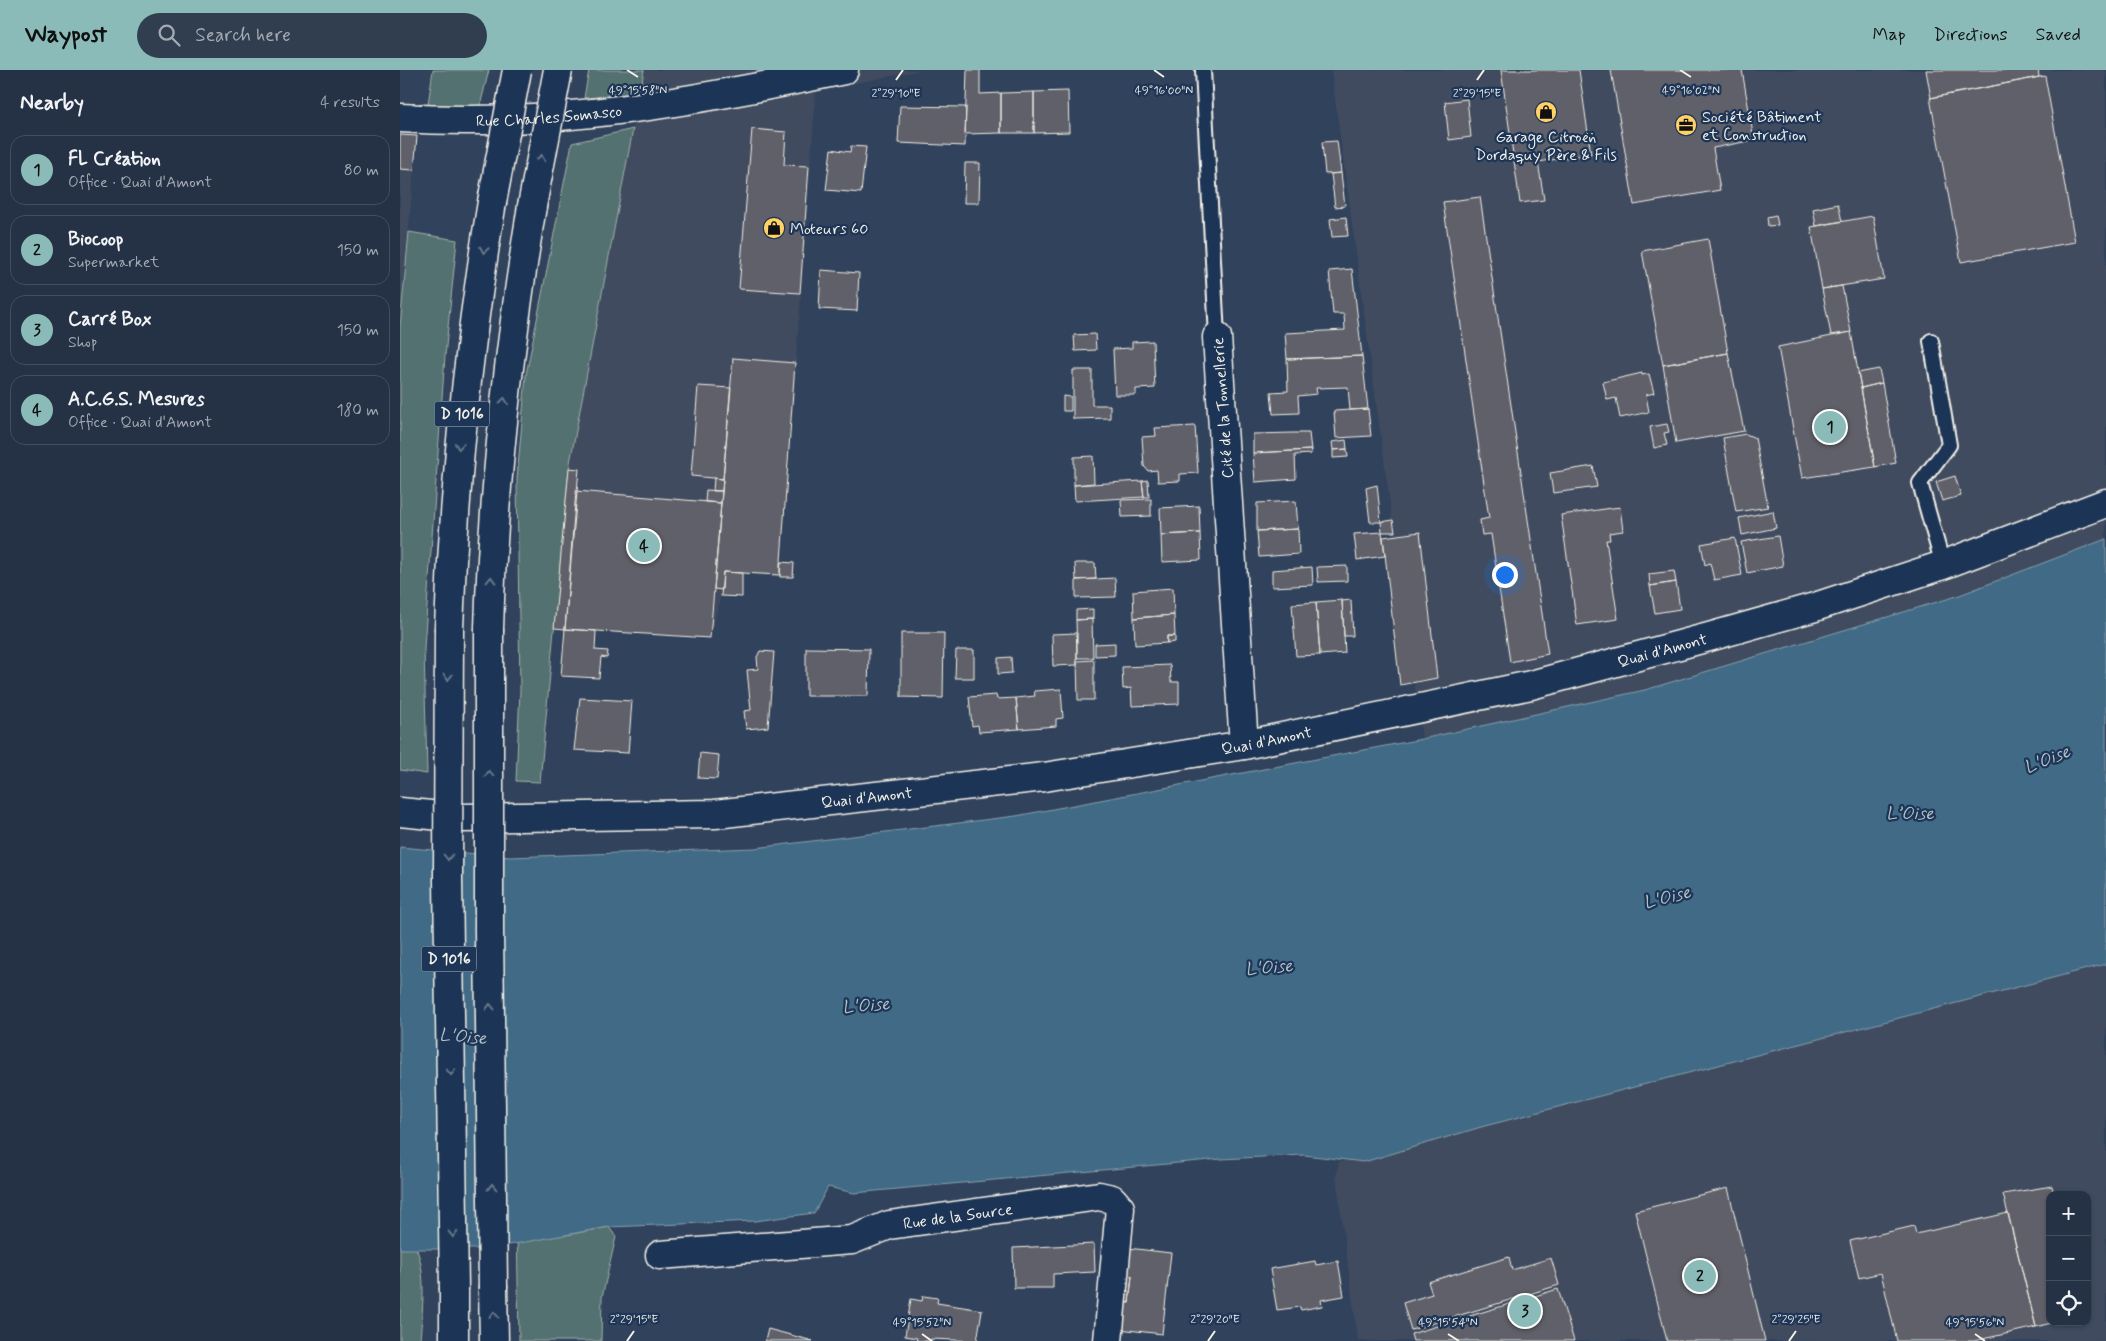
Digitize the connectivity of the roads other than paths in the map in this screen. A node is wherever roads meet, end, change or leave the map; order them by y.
1 (517, 70) edge
2 (558, 70) edge
3 (844, 70) edge
4 (1203, 70) edge
5 (400, 118) edge
6 (1217, 337) joint
7 (1931, 341) dead end
8 (2106, 503) edge
9 (1943, 565) junction
10 (1244, 745) junction
11 (400, 812) edge
12 (660, 1255) dead end
13 (453, 1338) edge
14 (494, 1341) edge
15 (1108, 1341) edge

1 -> 13 main road, D 1016, bridge
14 -> 2 main road, D 1016, bridge
3 - 5 main road, Rue Charles Somasco
4 - 6 lane, Cité de la Tonnellerie
6 - 10 main road, Cité de la Tonnellerie
7 - 9 lane
8 - 9 main road, Quai d'Amont
9 - 10 main road, Quai d'Amont
10 - 11 main road, Quai d'Amont
12 - 15 main road, Rue de la Source

